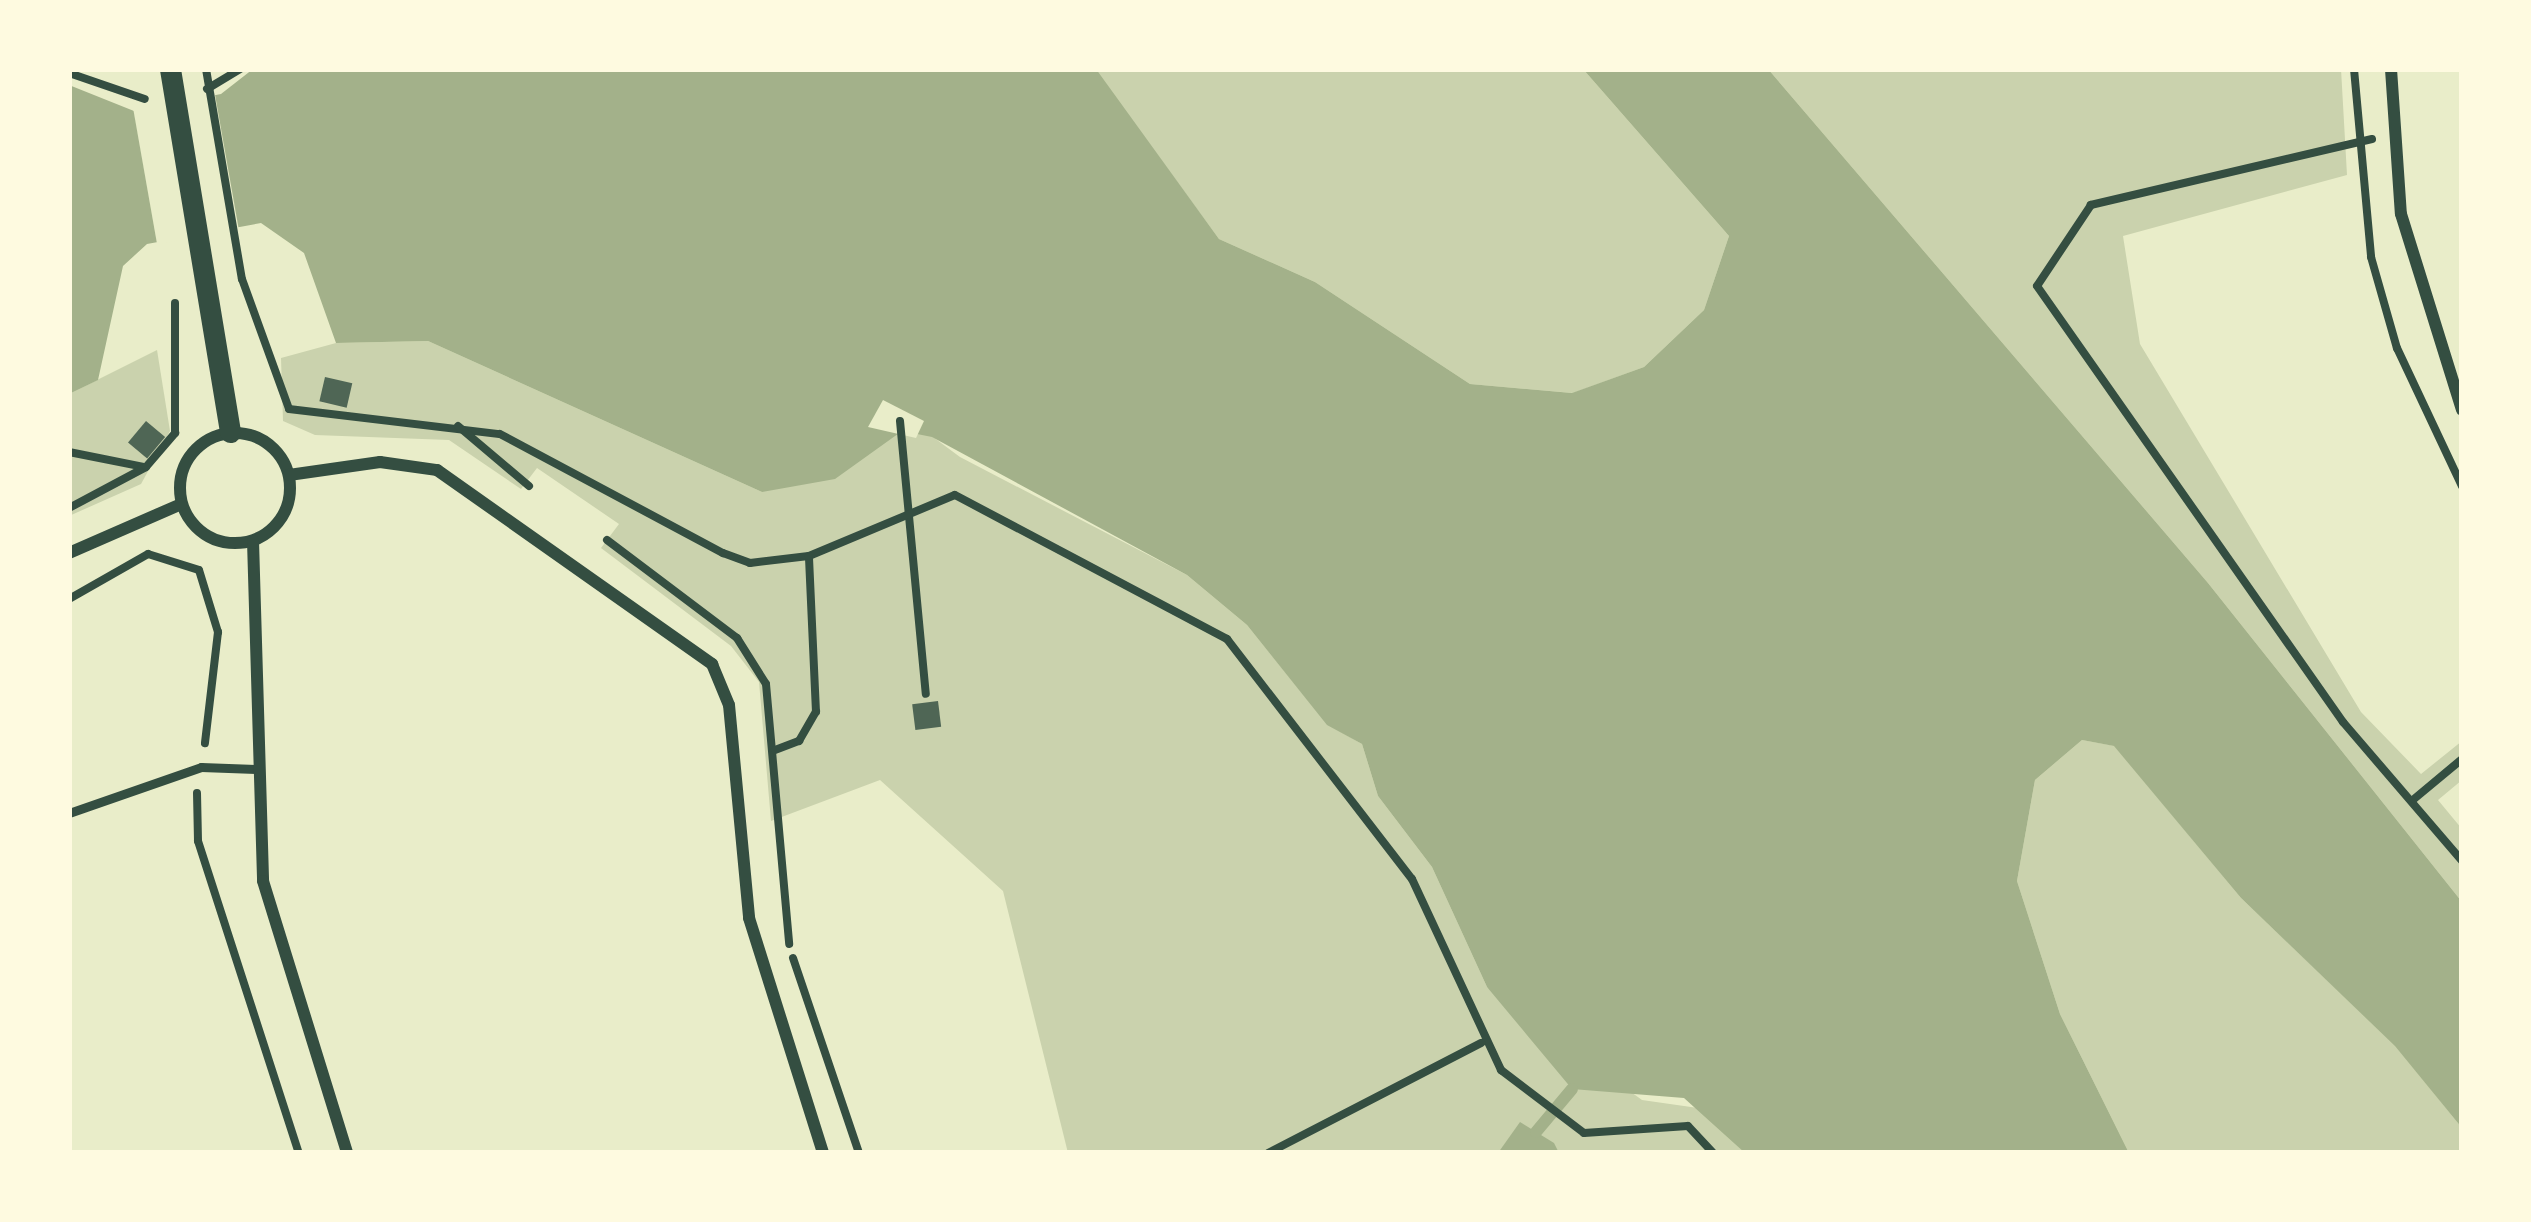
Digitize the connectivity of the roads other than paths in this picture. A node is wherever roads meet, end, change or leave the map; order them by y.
1 (170, 69) edge
2 (2391, 69) edge
3 (2462, 410) edge
4 (230, 432) junction
5 (290, 475) junction
6 (181, 504) junction
7 (253, 541) junction
8 (69, 553) edge
9 (257, 769) junction
10 (69, 813) edge
11 (347, 1153) edge
12 (823, 1153) edge

1 - 4 street
2 - 3 street
4 - 5 street
4 - 6 street
5 - 7 street
5 - 12 street
6 - 7 street
6 - 8 street
7 - 9 street
9 - 10 lane
9 - 11 street

